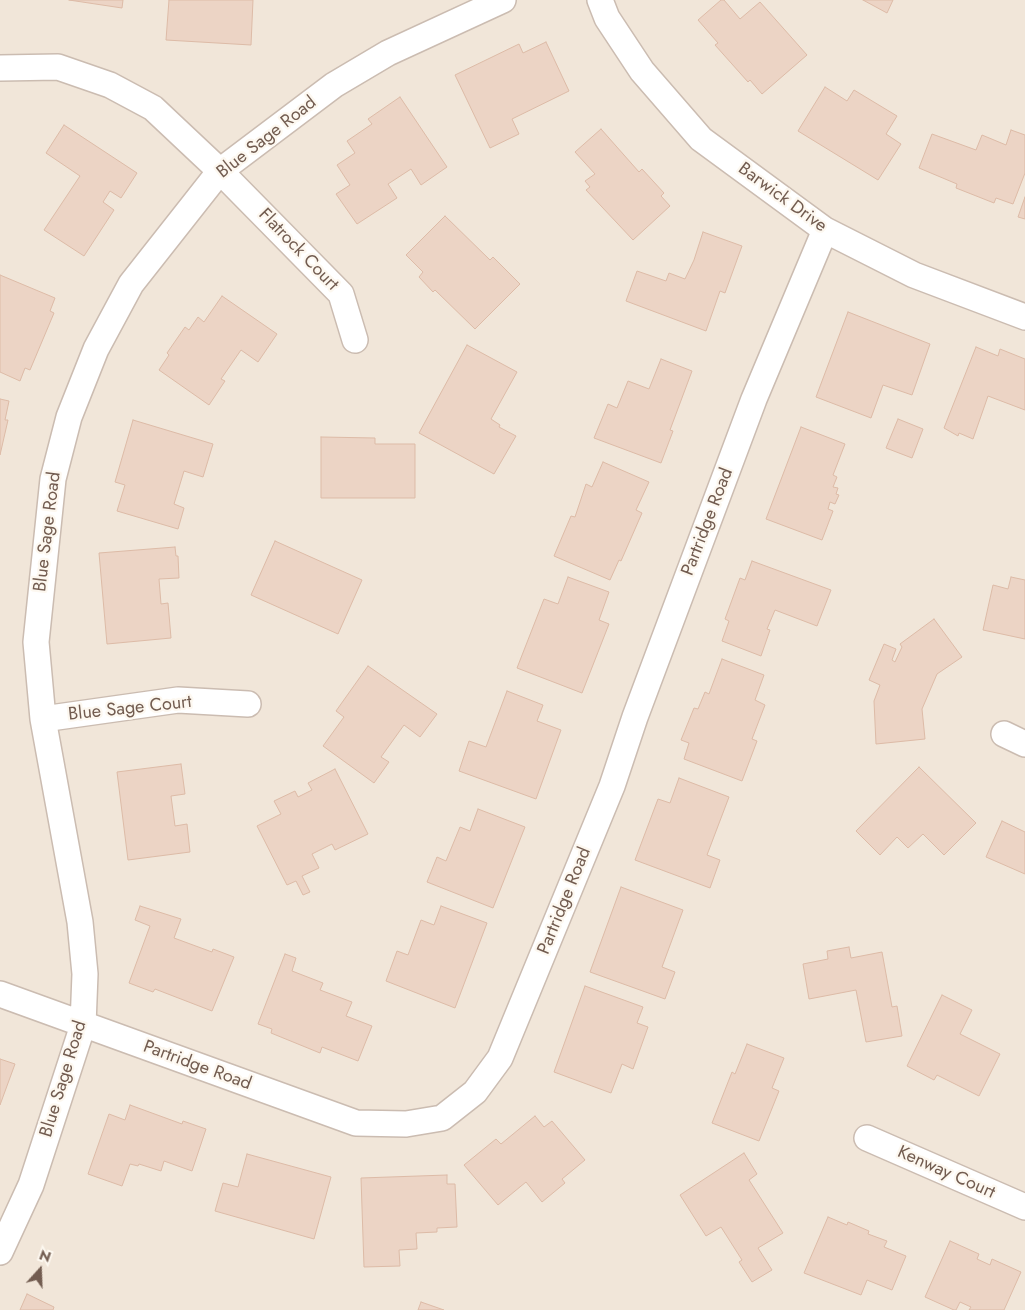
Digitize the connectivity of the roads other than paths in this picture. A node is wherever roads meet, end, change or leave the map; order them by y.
1 (503, 0) edge
2 (600, 0) edge
3 (0, 68) edge
4 (220, 170) junction
5 (825, 230) junction
6 (1025, 317) edge
7 (356, 340) dead end
8 (248, 704) dead end
9 (43, 719) junction
10 (0, 994) edge
11 (83, 1025) junction
12 (866, 1138) dead end
13 (1025, 1207) edge
14 (0, 1252) edge

1 - 4 street, Blue Sage Road
2 - 5 street, Barwick Drive
3 - 4 street, Flatrock Court
4 - 7 street, Flatrock Court
4 - 9 street, Blue Sage Road
5 - 6 street, Barwick Drive
5 - 11 street, Partridge Road
8 - 9 street, Blue Sage Court
9 - 11 street, Blue Sage Road
10 - 11 street, Partridge Road
11 - 14 street, Blue Sage Road
12 - 13 street, Kenway Court

